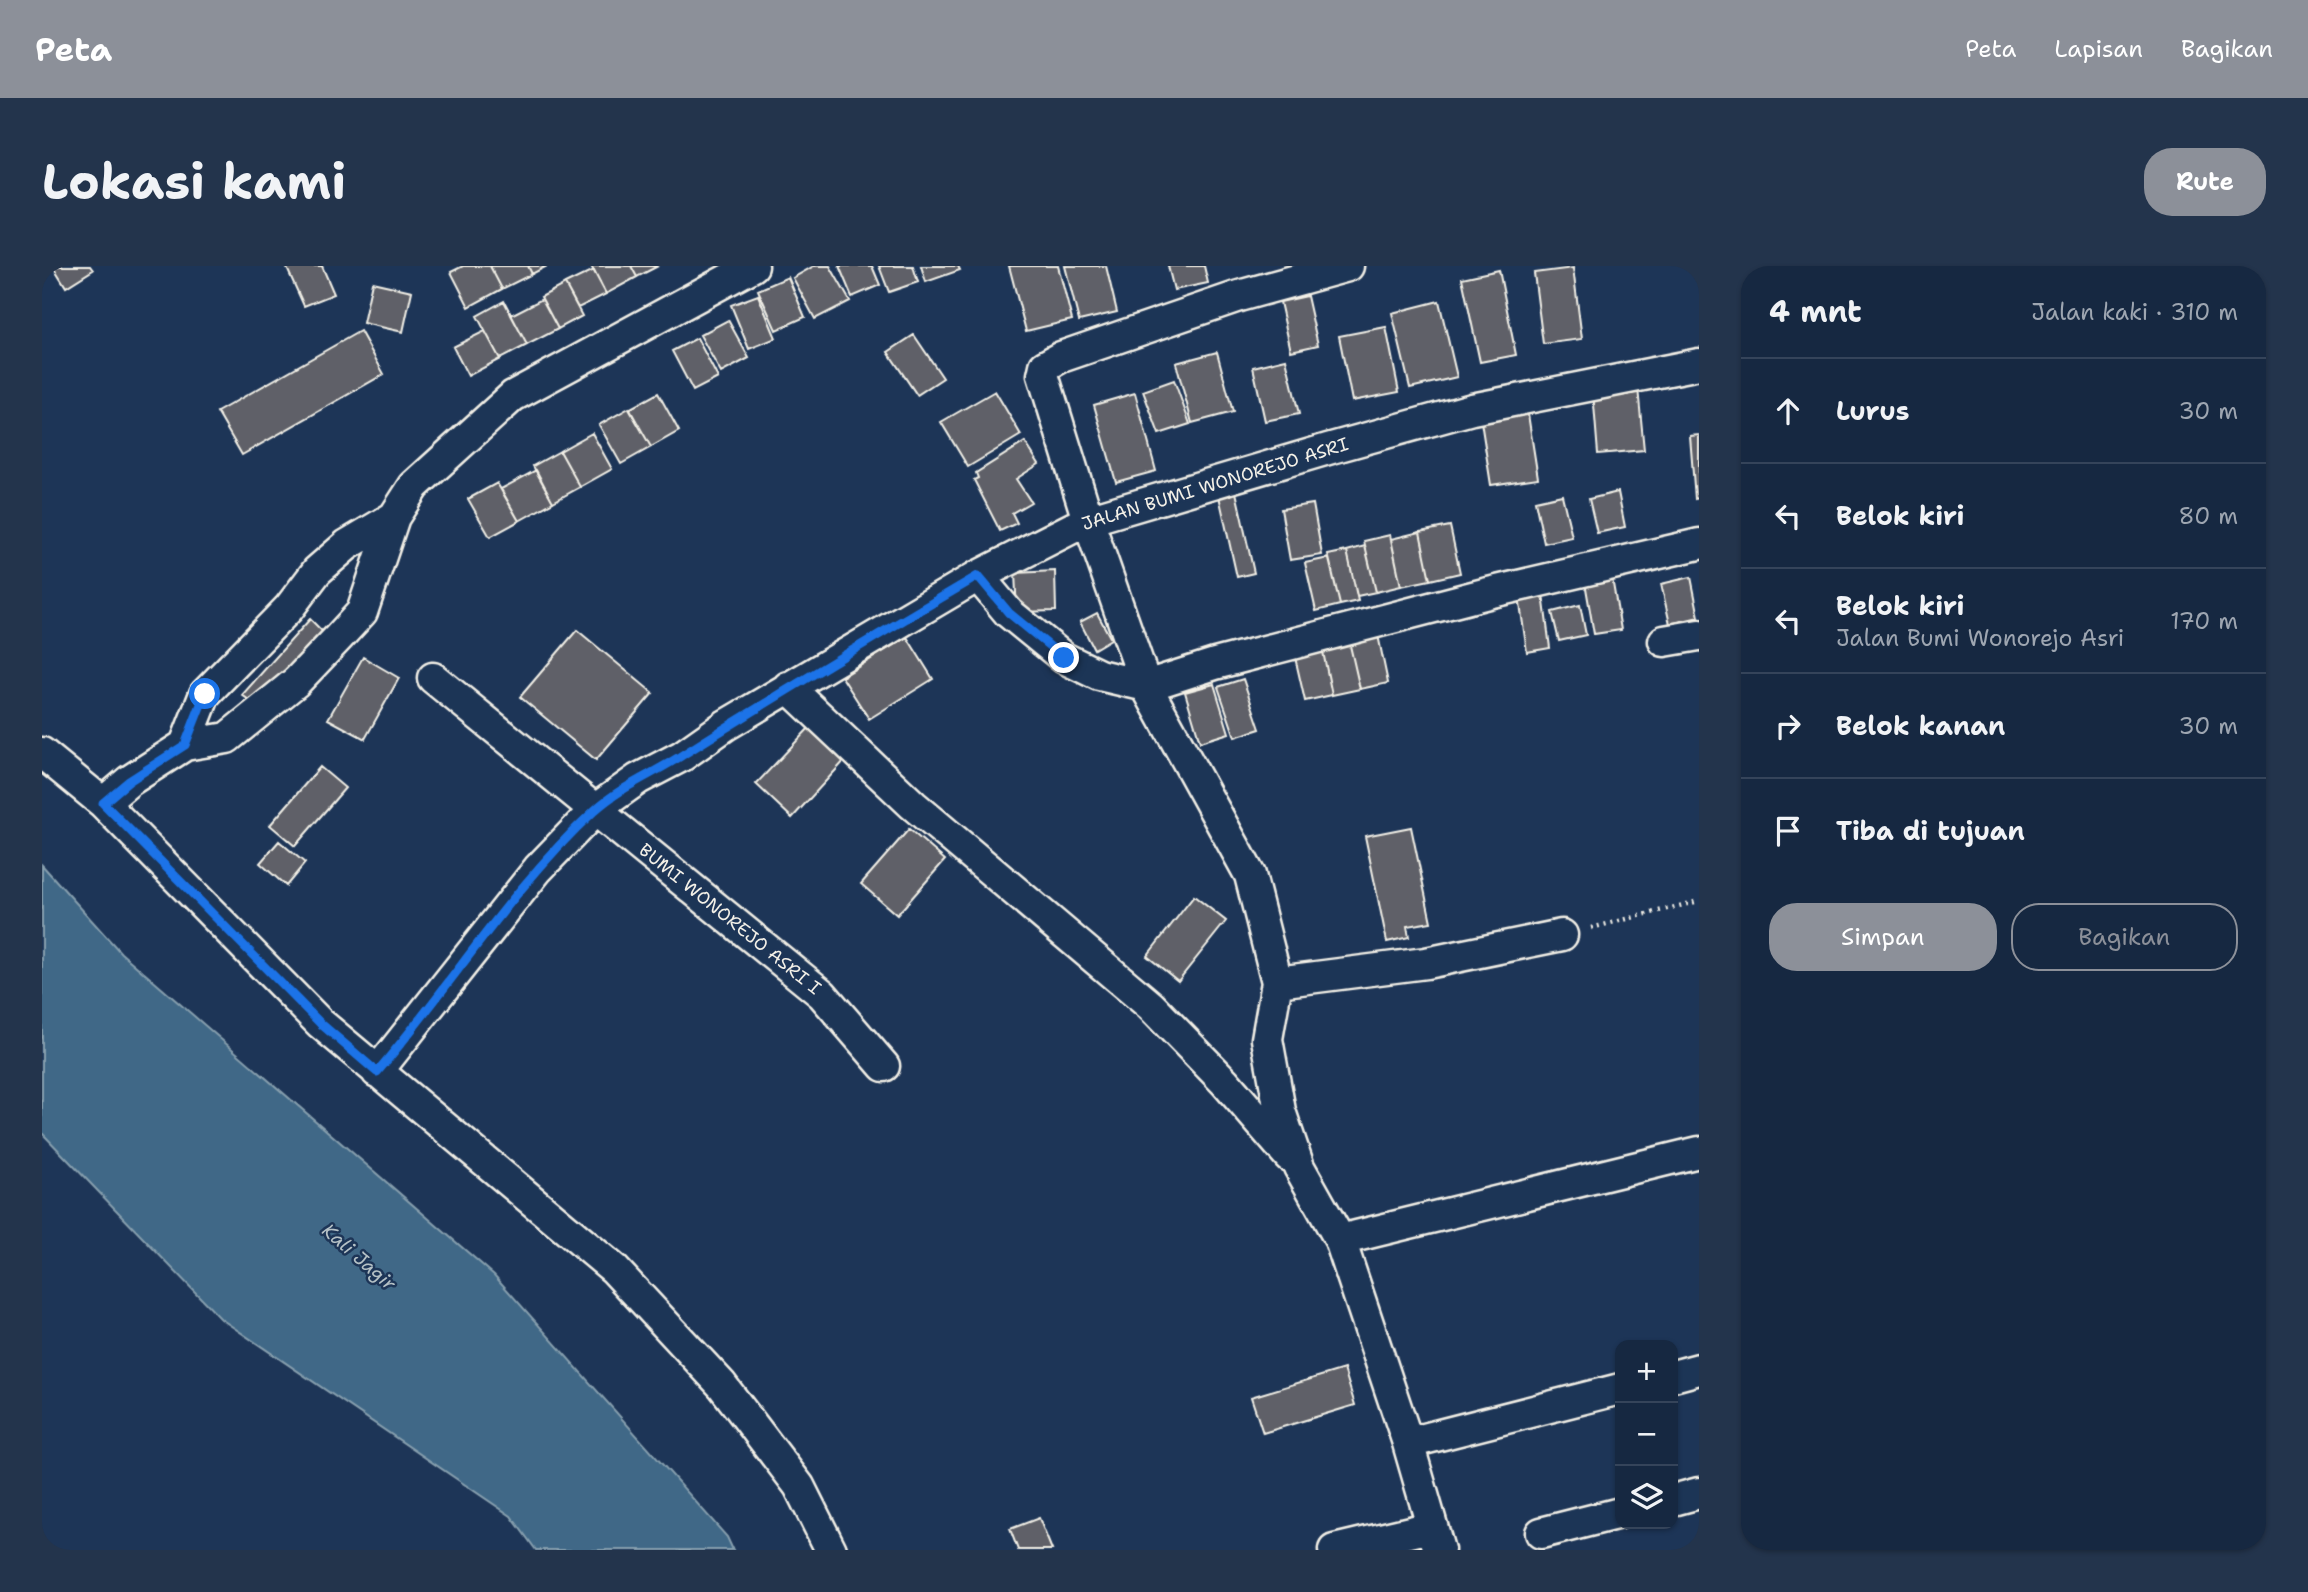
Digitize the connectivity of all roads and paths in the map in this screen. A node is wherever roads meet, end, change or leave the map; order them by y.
1 (753, 266) edge
2 (1348, 266) edge
3 (1699, 364) edge
4 (394, 517) junction
5 (1088, 520) junction
6 (1699, 544) edge
7 (978, 576) junction
8 (1699, 635) edge
9 (1664, 641) dead end
10 (433, 678) dead end
11 (1146, 686) junction
12 (789, 687) junction
13 (185, 745) junction
14 (42, 753) edge
15 (103, 803) junction
16 (596, 809) junction
17 (1699, 901) edge
18 (1562, 935) joint
19 (1277, 982) junction
20 (884, 1066) dead end
21 (377, 1072) junction
22 (1699, 1152) edge
23 (1298, 1167) junction
24 (1340, 1240) junction
25 (1699, 1369) edge
26 (1678, 1375) edge
27 (1615, 1390) edge
28 (1408, 1443) junction
29 (1699, 1493) edge
30 (1678, 1499) edge
31 (1615, 1514) edge
32 (1541, 1533) dead end
33 (1435, 1538) edge
34 (831, 1550) edge
35 (1334, 1550) edge

1 - 4 street
2 - 5 street
3 - 5 street, JALAN BUMI WONOREJO ASRI
4 - 13 street
4 - 13 street
5 - 7 street, JALAN BUMI WONOREJO ASRI
5 - 11 street
6 - 11 street
7 - 11 street
7 - 12 street, JALAN BUMI WONOREJO ASRI
8 - 9 street
10 - 16 street, BUMI WONOREJO ASRI I
11 - 19 street
12 - 16 street, JALAN BUMI WONOREJO ASRI
12 - 23 street
13 - 15 street
14 - 15 street
15 - 21 street
16 - 20 street, BUMI WONOREJO ASRI I
16 - 21 street, JALAN BUMI WONOREJO ASRI
17 - 18 path
18 - 19 street
19 - 23 street
21 - 34 street
22 - 24 street
23 - 24 street
24 - 28 street
25 - 26 street
27 - 28 street
28 - 33 street
29 - 30 street
31 - 32 street
33 - 35 street

